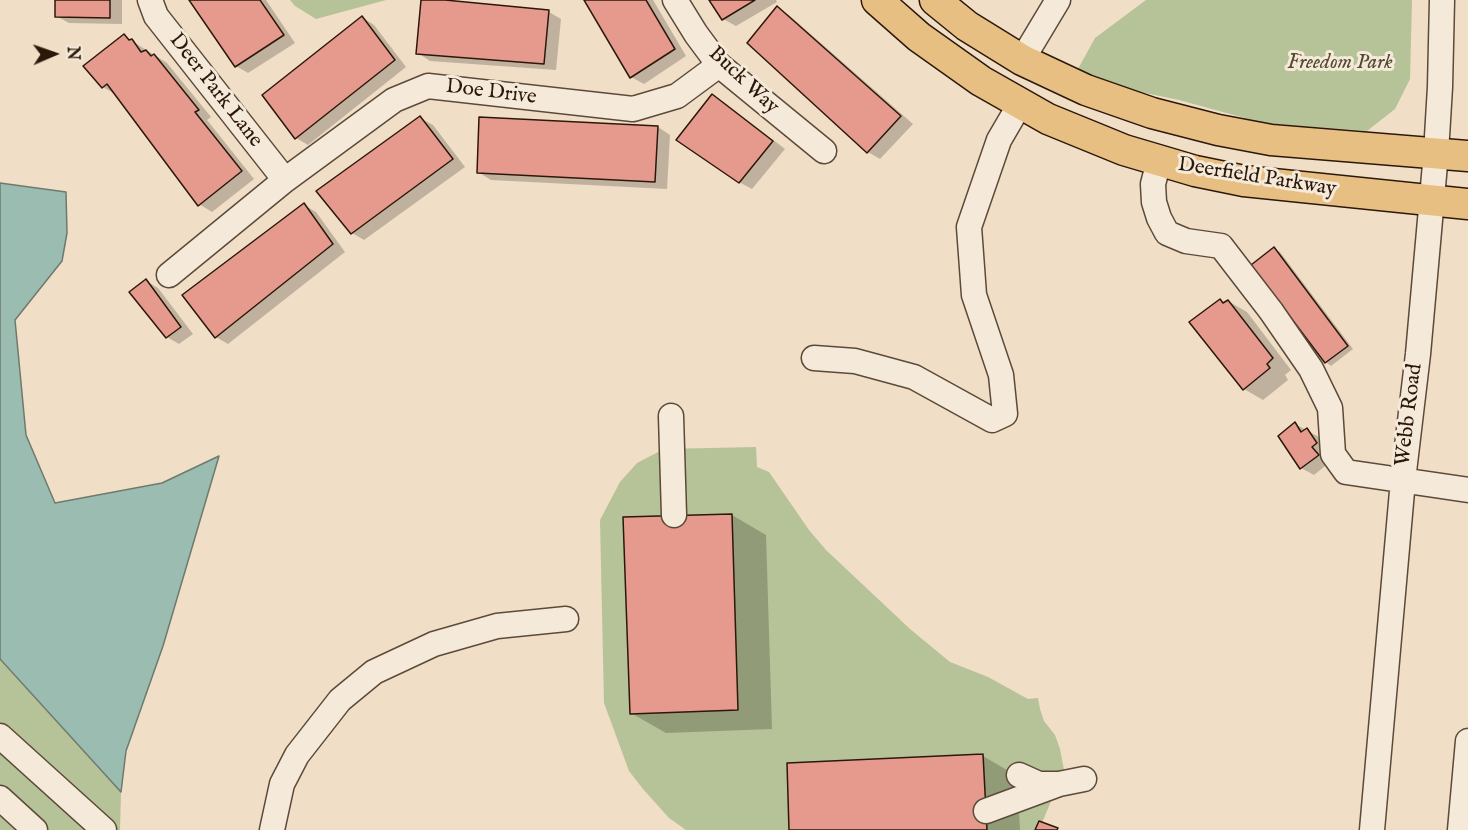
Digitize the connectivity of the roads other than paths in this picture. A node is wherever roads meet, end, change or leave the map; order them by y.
1 (150, 0) edge
2 (675, 0) edge
3 (877, 0) edge
4 (935, 0) edge
5 (1058, 0) edge
6 (1442, 0) edge
7 (1022, 60) junction
8 (719, 64) junction
9 (1020, 104) junction
10 (824, 151) dead end
11 (1436, 153) junction
12 (1468, 156) edge
13 (1159, 161) junction
14 (285, 180) junction
15 (1432, 201) junction
16 (1468, 204) edge
17 (169, 275) dead end
18 (814, 358) dead end
19 (671, 416) dead end
20 (1403, 480) junction
21 (1468, 490) edge
22 (674, 515) dead end
23 (566, 619) dead end
24 (0, 736) edge
25 (1468, 741) edge
26 (1019, 775) dead end
27 (1084, 779) dead end
28 (1059, 784) junction
29 (0, 798) edge
30 (986, 811) dead end
31 (35, 830) edge
32 (104, 830) edge
33 (272, 830) edge
34 (1372, 830) edge
35 (1460, 830) edge

1 - 14 street, Deer Park Lane
2 - 8 street, Buck Way
3 - 9 main road, Deerfield Parkway
4 - 7 main road, Deerfield Parkway
5 - 7 street
6 - 11 street, Webb Road
7 - 11 main road, Deerfield Parkway
8 - 10 street, Buck Way
8 - 14 street, Doe Drive
9 - 13 main road, Deerfield Parkway
9 - 18 street
11 - 12 main road, Deerfield Parkway
11 - 15 street, Webb Road
13 - 15 main road, Deerfield Parkway
13 - 20 street
14 - 17 street, Doe Drive
15 - 16 main road, Deerfield Parkway
15 - 20 street, Webb Road
19 - 22 street
20 - 21 street
20 - 34 street, Webb Road
23 - 33 street
24 - 32 street
25 - 35 street
26 - 28 street
27 - 28 street
28 - 30 street
29 - 31 street

